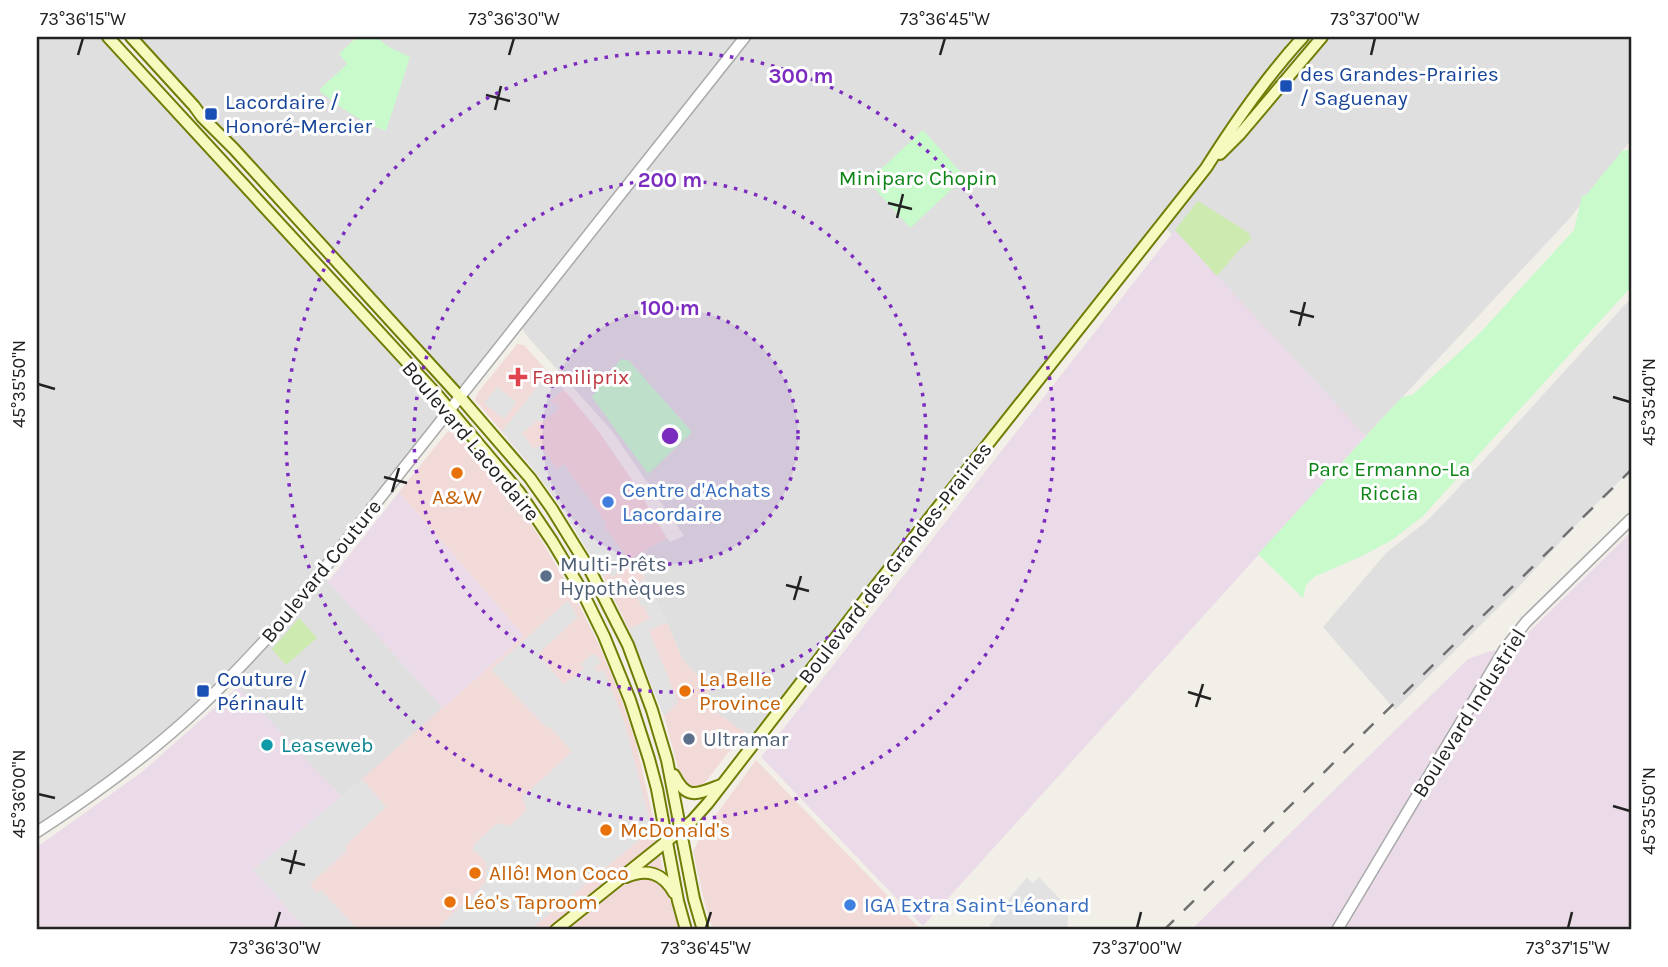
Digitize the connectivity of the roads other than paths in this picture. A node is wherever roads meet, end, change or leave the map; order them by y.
1 (108, 37) edge
2 (131, 37) edge
3 (745, 37) edge
4 (1303, 37) edge
5 (1322, 37) edge
6 (1206, 168) junction
7 (460, 397) junction
8 (449, 411) junction
9 (1631, 519) edge
10 (667, 760) junction
11 (723, 784) junction
12 (681, 830) junction
13 (37, 832) edge
14 (667, 842) junction
15 (614, 883) junction
16 (678, 901) junction
17 (556, 930) edge
18 (686, 930) edge
19 (703, 930) edge
20 (1337, 930) edge

1 - 8 main road, Boulevard Lacordaire
2 - 7 main road, Boulevard Lacordaire
3 - 7 street, Boulevard Couture
4 - 6 main road, Boulevard des Grandes-Prairies
5 - 6 main road, Boulevard des Grandes-Prairies
6 - 11 main road, Boulevard des Grandes-Prairies
7 - 8 street, Boulevard Couture
7 - 10 main road, Boulevard Lacordaire
8 - 13 street, Boulevard Couture
8 - 14 main road, Boulevard Lacordaire
9 - 20 street, Boulevard Industriel
10 - 11 main road
10 - 12 main road, Boulevard Lacordaire
11 - 12 main road, Boulevard des Grandes-Prairies
12 - 14 main road, Boulevard des Grandes-Prairies
12 - 19 main road, Boulevard Lacordaire
14 - 15 main road, Boulevard des Grandes-Prairies
14 - 16 main road, Boulevard Lacordaire
15 - 16 main road
15 - 17 main road, Boulevard des Grandes-Prairies
16 - 18 main road, Boulevard Lacordaire

